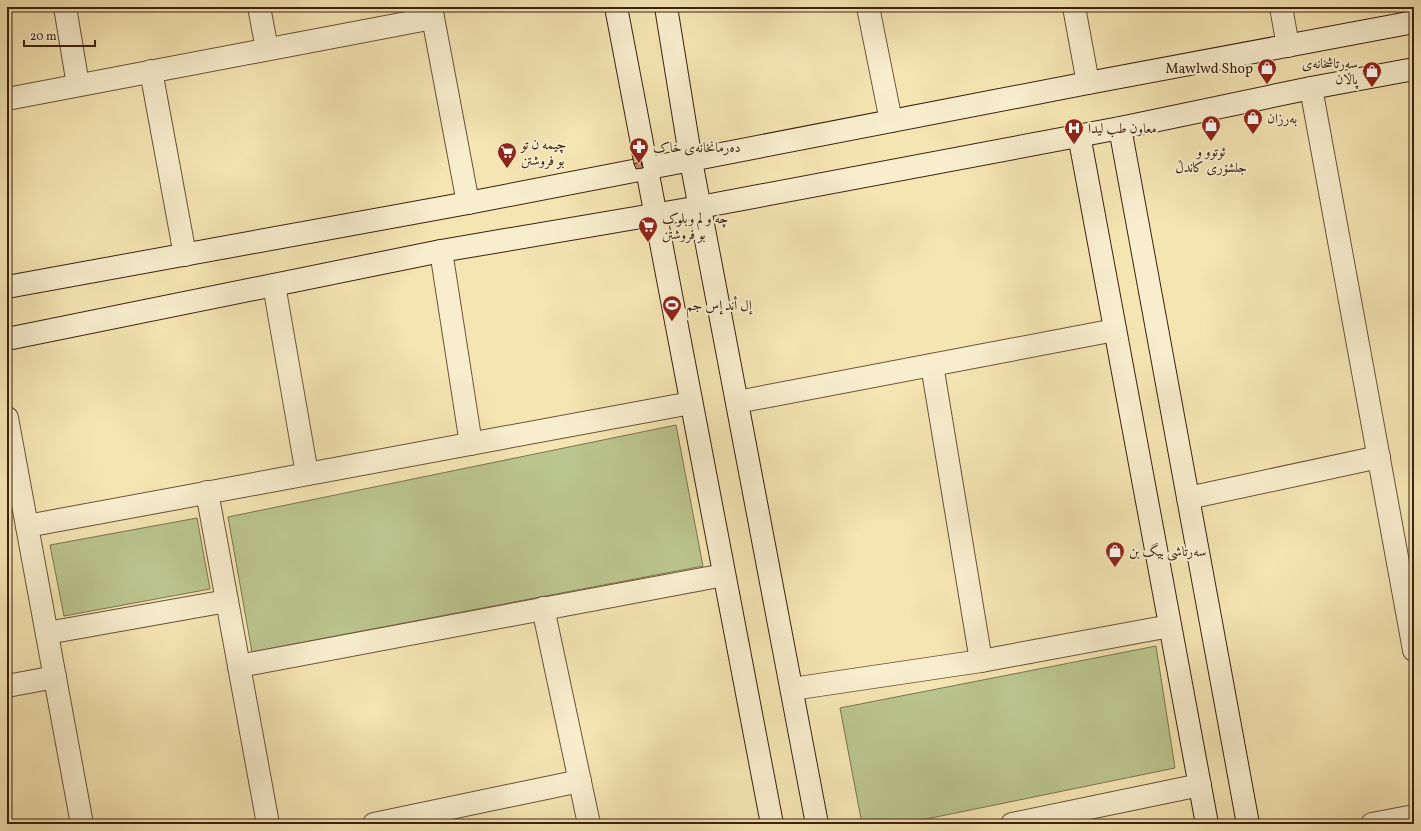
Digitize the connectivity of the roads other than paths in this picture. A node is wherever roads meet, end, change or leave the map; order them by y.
1 (65, 7) edge
2 (259, 7) edge
3 (616, 7) edge
4 (666, 7) edge
5 (868, 7) edge
6 (1074, 7) edge
7 (1281, 7) edge
8 (432, 12) edge
9 (1414, 22) edge
10 (1288, 46) junction
11 (267, 49) junction
12 (1414, 69) edge
13 (151, 71) junction
14 (1088, 83) junction
15 (78, 85) junction
16 (1312, 88) junction
17 (7, 98) edge
18 (891, 121) junction
19 (1120, 128) junction
20 (1079, 135) junction
21 (691, 161) junction
22 (647, 169) junction
23 (468, 203) junction
24 (700, 207) junction
25 (656, 214) junction
26 (441, 251) junction
27 (185, 255) junction
28 (274, 285) junction
29 (7, 287) edge
30 (1115, 330) junction
31 (7, 339) edge
32 (932, 365) junction
33 (737, 402) junction
34 (691, 403) junction
35 (7, 418) edge
36 (471, 444) junction
37 (1379, 456) junction
38 (307, 474) junction
39 (207, 492) junction
40 (14, 494) edge
41 (1188, 498) junction
42 (27, 526) junction
43 (724, 574) junction
44 (227, 601) junction
45 (544, 608) junction
46 (1412, 624) edge
47 (1170, 626) junction
48 (47, 633) junction
49 (1414, 650) edge
50 (981, 661) junction
51 (239, 666) junction
52 (55, 677) junction
53 (7, 686) edge
54 (792, 689) junction
55 (580, 781) junction
56 (1200, 785) junction
57 (1414, 816) edge
58 (82, 824) edge
59 (268, 824) edge
60 (374, 824) edge
61 (589, 824) edge
62 (772, 824) edge
63 (817, 824) edge
64 (1012, 824) edge
65 (1207, 824) edge
66 (1248, 824) edge
67 (1372, 824) edge

1 - 15 street
2 - 11 street
3 - 22 street
4 - 21 street
5 - 18 street
6 - 14 street
7 - 10 street
8 - 11 street
8 - 23 street
9 - 10 street
10 - 14 street
11 - 13 street
12 - 16 street
13 - 15 street
13 - 27 street
14 - 18 street
15 - 17 street
16 - 19 street
16 - 37 street
18 - 21 street
19 - 20 street
19 - 41 street
20 - 24 street
20 - 30 street
21 - 22 street
21 - 24 street
22 - 23 street
22 - 25 street
23 - 27 street
24 - 25 street
24 - 33 street
25 - 26 street
25 - 34 street
26 - 28 street
26 - 36 street
27 - 29 street
28 - 31 street
28 - 38 street
30 - 32 street
30 - 47 street
32 - 33 street
32 - 50 street
33 - 54 street
34 - 36 street
34 - 43 street
35 - 40 street
36 - 38 street
37 - 41 street
37 - 46 street
38 - 39 street
39 - 42 street
39 - 44 street
40 - 42 street
41 - 66 street
42 - 48 street
43 - 45 street
43 - 62 street
44 - 48 street
44 - 51 street
45 - 51 street
45 - 55 street
46 - 49 street
47 - 50 street
47 - 56 street
48 - 52 street
50 - 54 street
51 - 59 street
52 - 53 street
52 - 58 street
54 - 63 street
55 - 60 street
55 - 61 street
56 - 64 street
56 - 65 street
57 - 67 street

